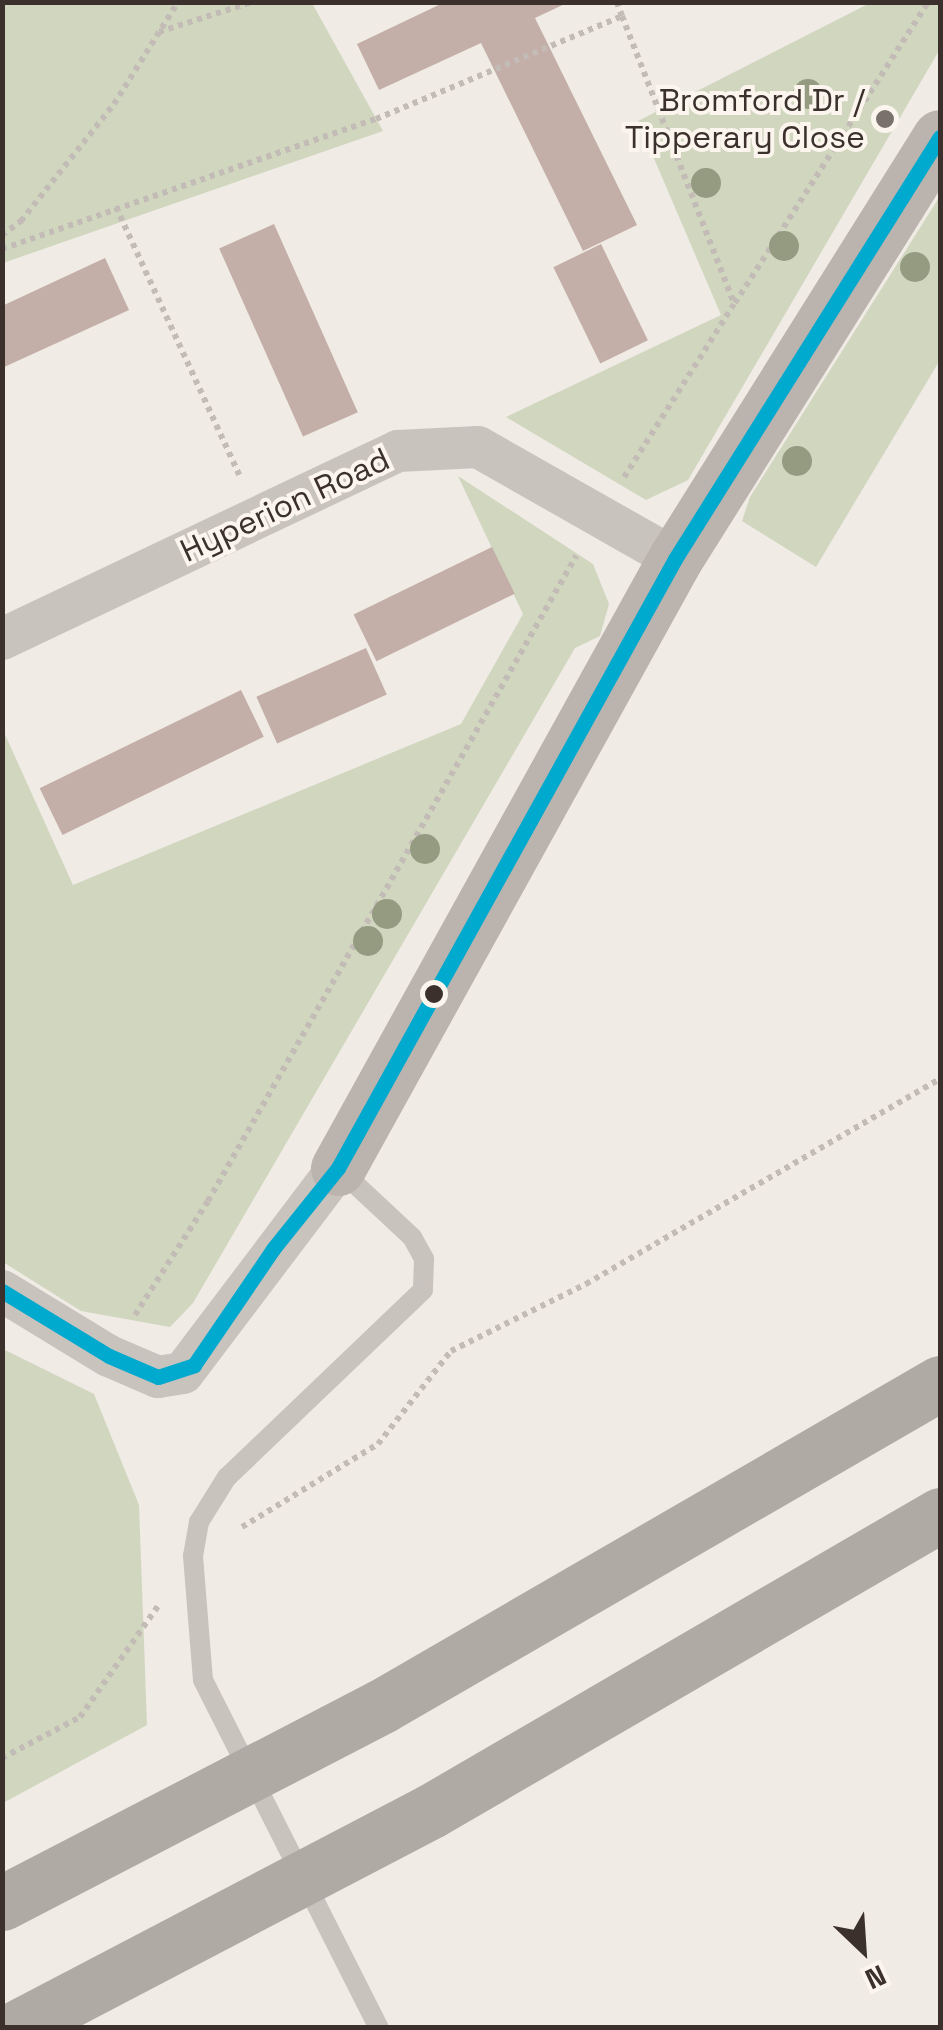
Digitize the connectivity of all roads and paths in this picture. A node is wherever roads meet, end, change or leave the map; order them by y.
1 (178, 2) edge
2 (252, 2) edge
3 (617, 2) edge
4 (928, 2) edge
5 (622, 16) junction
6 (159, 32) junction
7 (940, 137) edge
8 (116, 207) junction
9 (2, 235) edge
10 (2, 250) edge
11 (734, 304) junction
12 (601, 512) junction
13 (258, 516) junction
14 (675, 559) junction
15 (2, 639) edge
16 (940, 1079) edge
17 (338, 1168) junction
18 (2, 1291) edge
19 (109, 1356) junction
20 (940, 1383) edge
21 (940, 1515) edge
22 (194, 1556) junction
23 (2, 1758) edge
24 (2, 1903) edge
25 (16, 2028) edge
26 (378, 2028) edge

1 - 6 path
2 - 6 path
3 - 5 path
4 - 11 path
5 - 8 path
5 - 11 path
6 - 9 path
7 - 14 street
8 - 10 path
8 - 13 path
11 - 12 path
12 - 13 street, Hyperion Road
12 - 14 street, Hyperion Road
12 - 19 path
13 - 15 street, Hyperion Road
14 - 17 street
16 - 22 path
17 - 19 street
17 - 22 lane
18 - 19 street
20 - 24 highway, bridge
21 - 25 highway, bridge
22 - 23 path
22 - 26 lane

